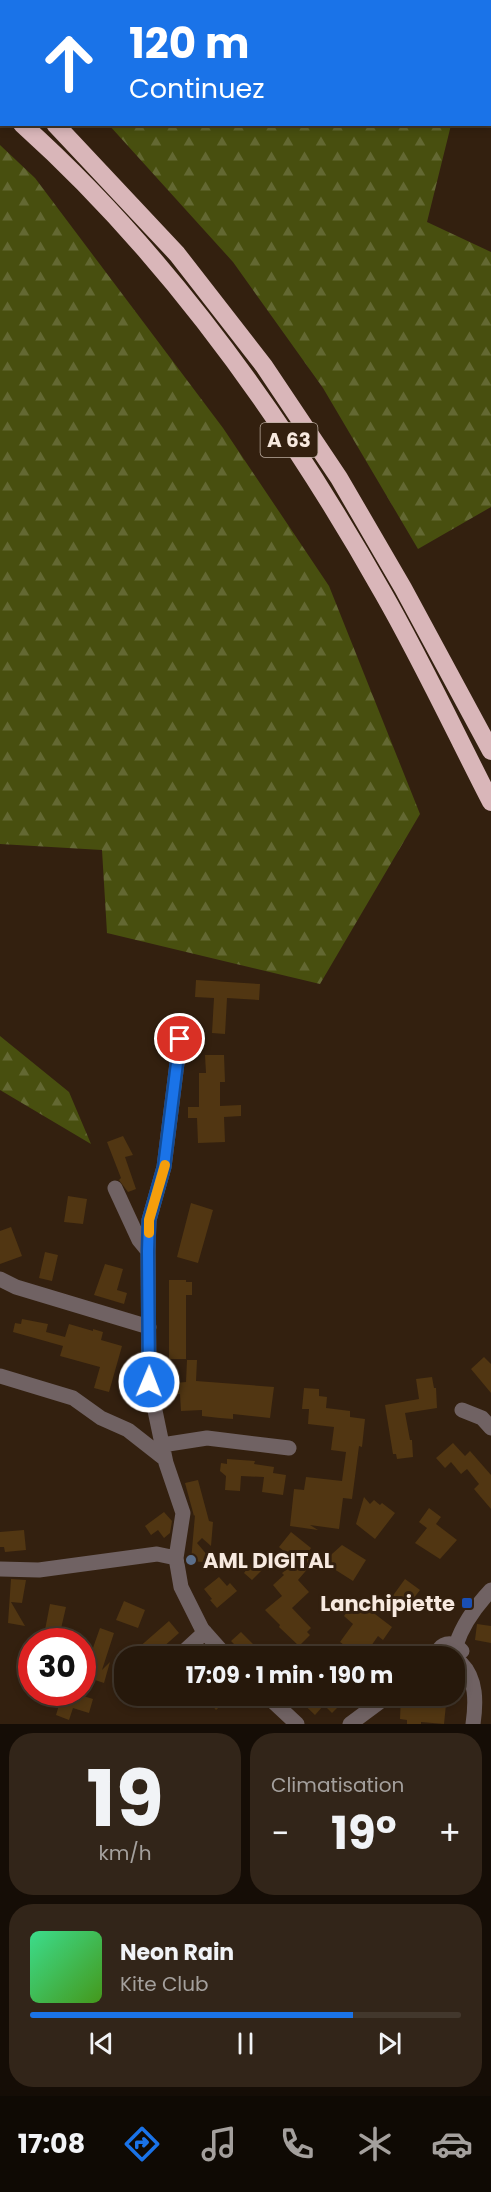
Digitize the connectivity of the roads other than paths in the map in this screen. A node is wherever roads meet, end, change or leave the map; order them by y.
1 (24, 126) edge
2 (57, 126) edge
3 (491, 751) edge
4 (491, 802) edge
5 (180, 1039) dead end
6 (115, 1188) dead end
7 (148, 1251) junction
8 (0, 1279) edge
9 (149, 1327) junction
10 (0, 1376) edge
11 (462, 1410) dead end
12 (491, 1428) edge
13 (289, 1448) dead end
14 (163, 1452) junction
15 (176, 1558) junction
16 (0, 1569) edge
17 (491, 1590) edge
18 (205, 1632) junction
19 (456, 1645) joint
20 (190, 1646) edge
21 (217, 1646) edge
22 (442, 1646) edge
23 (465, 1668) edge
24 (278, 1706) edge
25 (374, 1706) edge
26 (297, 1724) edge
27 (350, 1724) edge
28 (474, 1724) edge

1 - 4 highway, A 63
2 - 3 highway, A 63
5 - 7 street
6 - 7 street
7 - 9 street
8 - 9 street
9 - 14 street
10 - 14 street
11 - 12 street
13 - 14 street
14 - 15 street
15 - 16 street
15 - 18 street
17 - 19 street
18 - 20 street
18 - 21 street
19 - 22 street
23 - 28 street
24 - 26 street
25 - 27 street

